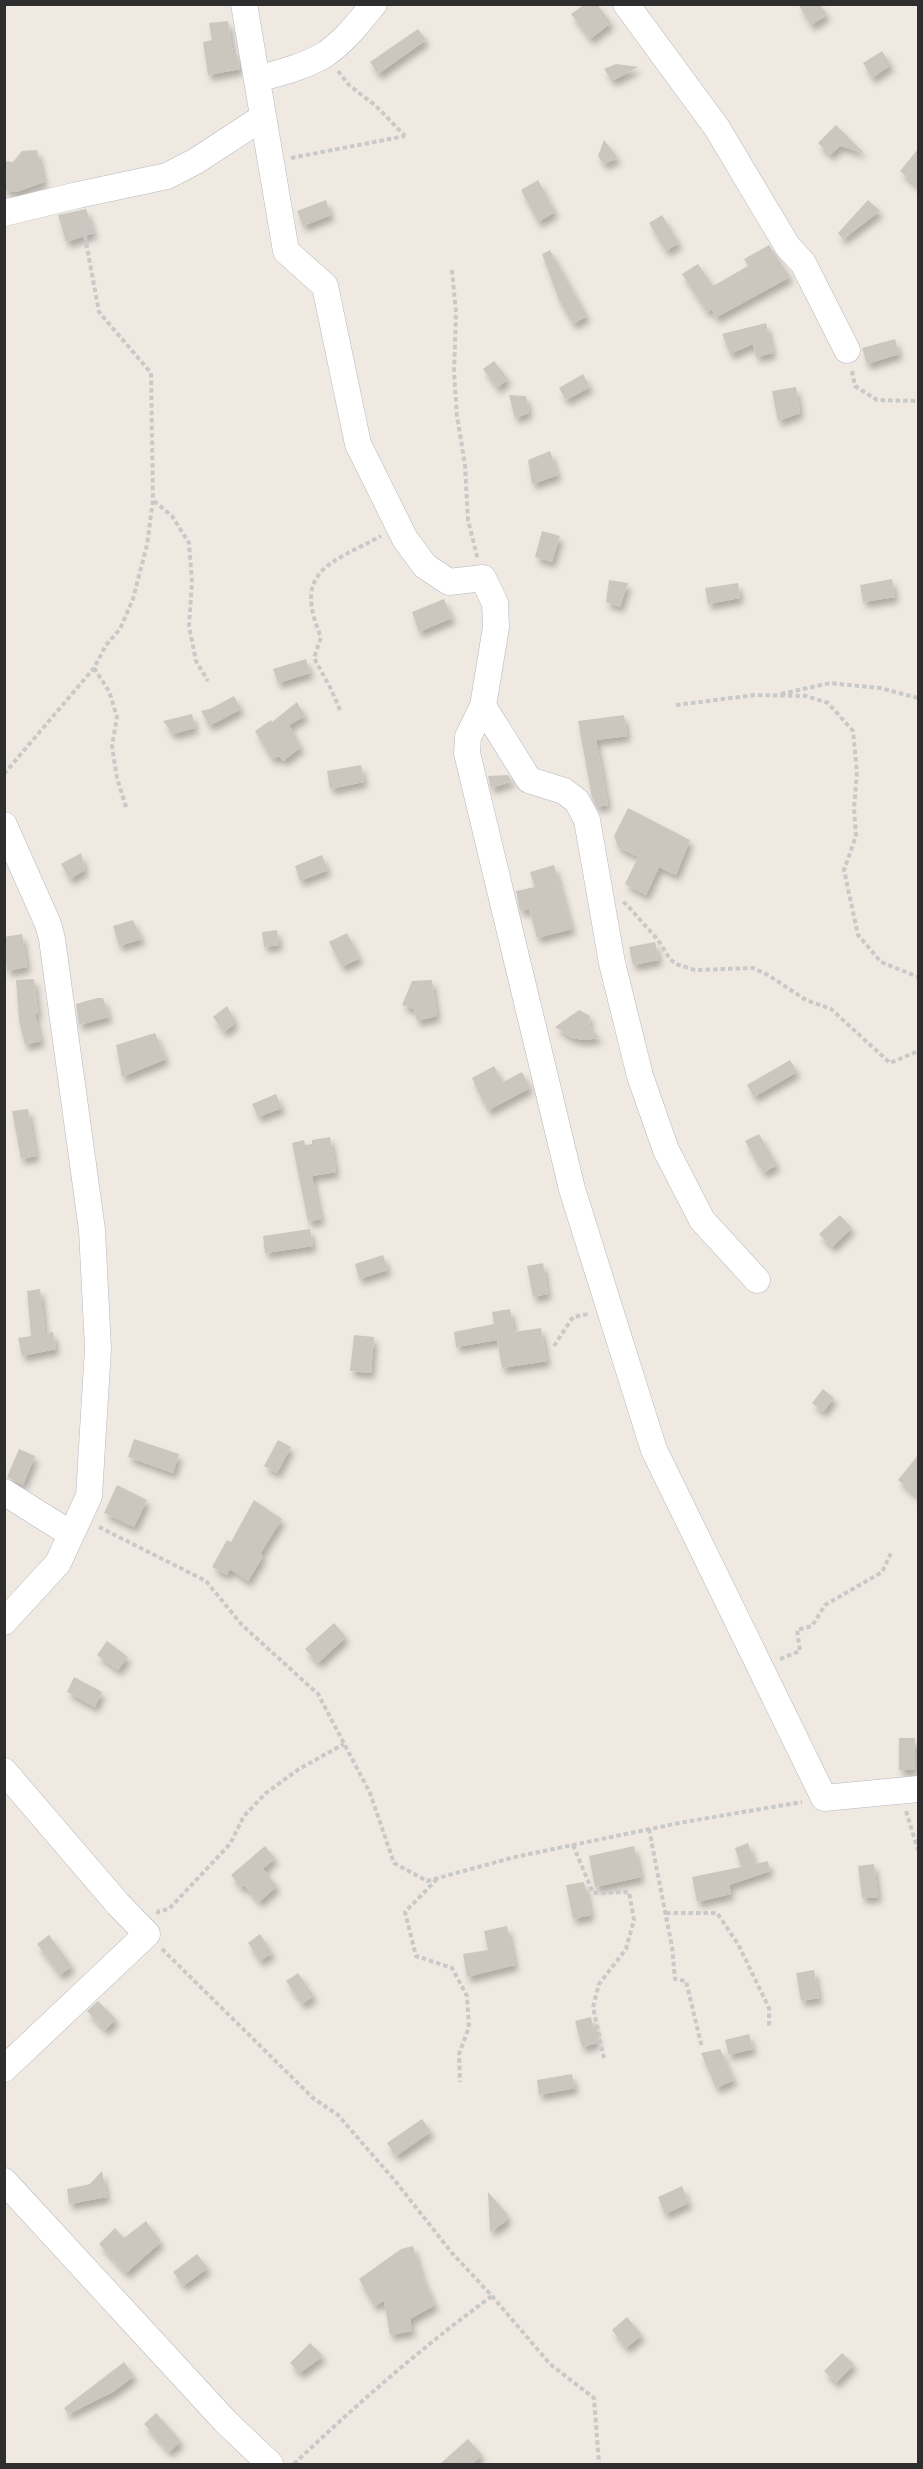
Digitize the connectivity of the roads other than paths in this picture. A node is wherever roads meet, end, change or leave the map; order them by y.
1 (244, 4) edge
2 (374, 4) edge
3 (626, 4) edge
4 (257, 79) junction
5 (263, 117) junction
6 (4, 213) edge
7 (847, 350) road end
8 (483, 706) junction
9 (4, 825) edge
10 (757, 1280) dead end
11 (4, 1492) edge
12 (75, 1526) junction
13 (4, 1622) edge
14 (4, 1771) edge
15 (909, 1790) edge
16 (4, 2068) edge
17 (4, 2181) edge
18 (270, 2464) edge

1 - 4 street
2 - 4 street
3 - 7 street
4 - 5 street
5 - 6 street
5 - 8 street
8 - 10 street
8 - 15 street
9 - 12 street
11 - 12 street
12 - 13 street
14 - 16 street
17 - 18 street

